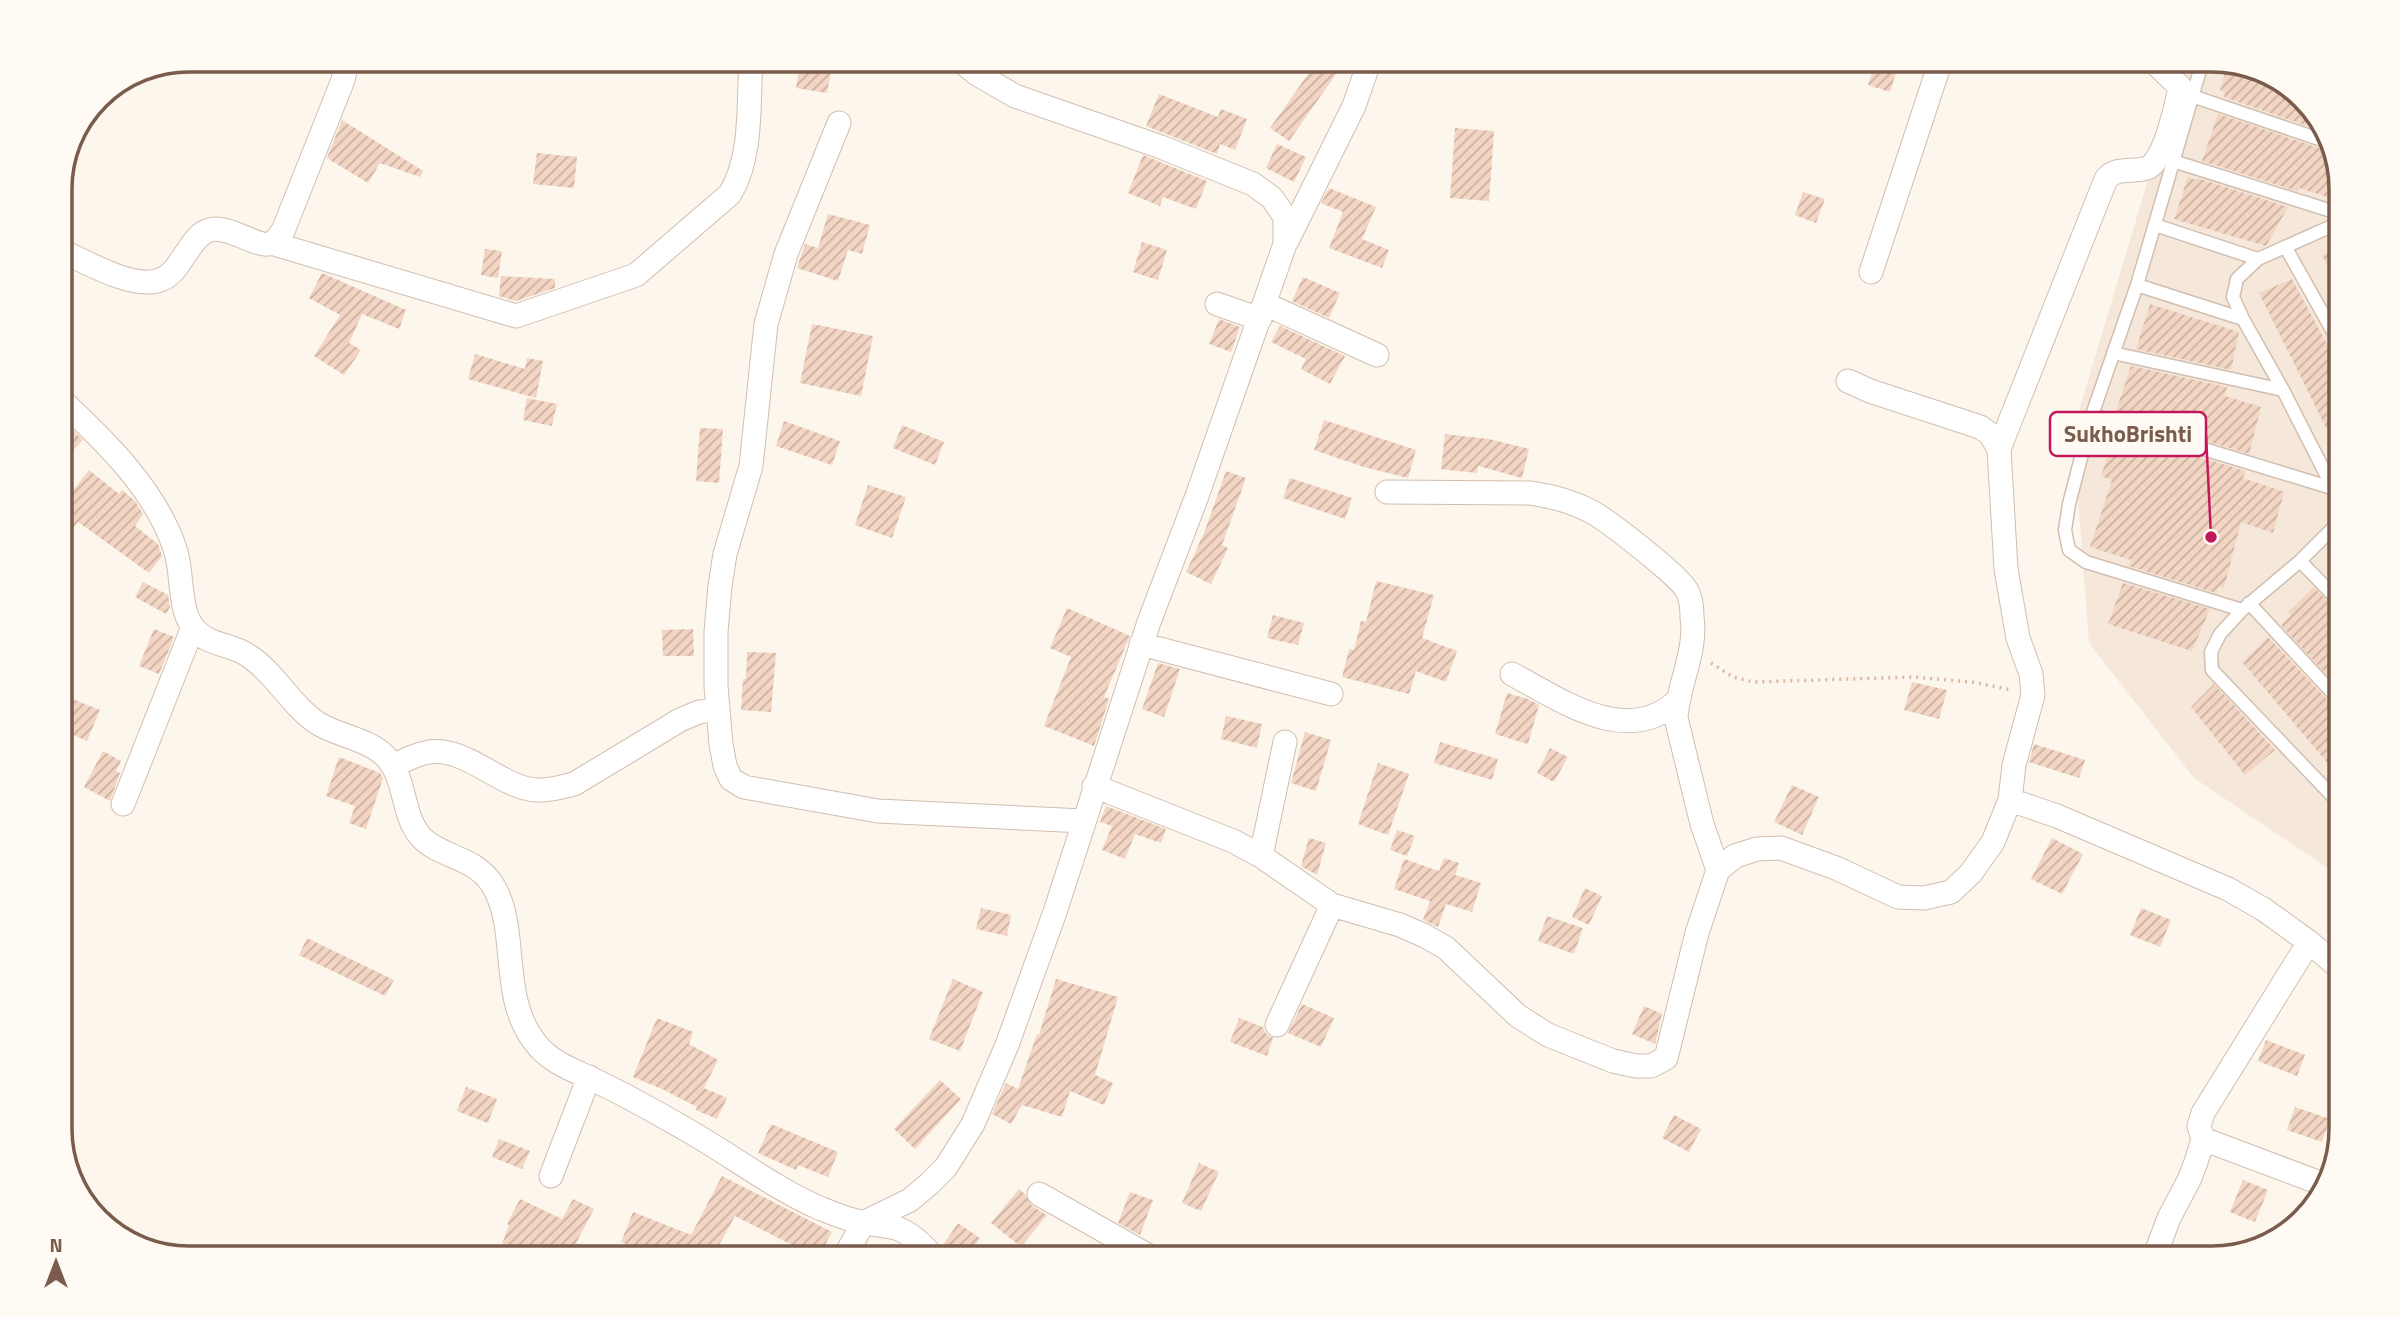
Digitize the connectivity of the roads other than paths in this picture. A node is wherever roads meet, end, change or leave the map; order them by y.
1 (344, 72) edge
2 (750, 72) edge
3 (975, 72) edge
4 (1366, 72) edge
5 (1937, 72) edge
6 (2164, 72) edge
7 (2199, 72) edge
8 (2192, 96) junction
9 (839, 123) dead end
10 (2318, 138) edge
11 (2173, 161) junction
12 (2329, 210) edge
13 (2155, 225) junction
14 (2329, 228) edge
15 (271, 243) junction
16 (1286, 244) junction
17 (2286, 248) junction
18 (72, 255) edge
19 (2258, 259) junction
20 (1871, 272) dead end
21 (2137, 285) junction
22 (1217, 304) dead end
23 (1262, 312) junction
24 (2243, 319) junction
25 (2329, 325) edge
26 (2113, 353) junction
27 (1377, 355) dead end
28 (1848, 381) dead end
29 (2283, 390) junction
30 (72, 412) edge
31 (2092, 415) junction
32 (1999, 449) junction
33 (2329, 482) edge
34 (2329, 487) edge
35 (1387, 492) dead end
36 (2329, 532) edge
37 (2300, 561) junction
38 (2329, 591) edge
39 (2245, 606) junction
40 (193, 627) junction
41 (1141, 644) junction
42 (1512, 674) dead end
43 (2329, 690) edge
44 (1331, 694) dead end
45 (1676, 701) junction
46 (718, 709) junction
47 (1285, 742) dead end
48 (394, 766) junction
49 (1094, 786) junction
50 (2329, 791) edge
51 (2010, 800) junction
52 (123, 804) dead end
53 (1083, 821) junction
54 (1261, 856) junction
55 (1718, 870) junction
56 (1332, 905) junction
57 (2309, 942) junction
58 (2329, 958) edge
59 (1277, 1025) dead end
60 (589, 1077) junction
61 (2203, 1139) junction
62 (551, 1176) dead end
63 (2317, 1182) edge
64 (1039, 1194) dead end
65 (863, 1223) junction
66 (851, 1246) edge
67 (923, 1246) edge
68 (1131, 1246) edge
69 (2158, 1246) edge

1 - 15 street
2 - 15 street
3 - 16 street
4 - 16 street
5 - 20 street
6 - 32 street
7 - 8 lane
8 - 10 lane
8 - 11 lane
9 - 46 street
11 - 12 lane
11 - 13 lane
13 - 19 lane
13 - 21 lane
14 - 17 lane
15 - 18 street
16 - 23 street
17 - 19 lane
17 - 25 lane
19 - 24 lane
21 - 24 lane
21 - 26 lane
22 - 23 street
23 - 27 street
23 - 41 street
24 - 29 lane
26 - 29 lane
26 - 31 lane
28 - 32 street
29 - 33 lane
30 - 40 street
31 - 34 lane
31 - 39 lane
32 - 51 street
35 - 45 street
36 - 37 lane
37 - 38 lane
37 - 39 lane
39 - 43 lane
39 - 50 lane
40 - 48 street
40 - 52 street
41 - 44 street
41 - 49 street
42 - 45 street
45 - 55 street
46 - 48 street
46 - 53 street
47 - 54 street
48 - 60 street
49 - 53 street
49 - 54 street
51 - 55 street
51 - 57 street
53 - 65 street
54 - 56 street
55 - 56 street
56 - 59 street
57 - 58 street
57 - 61 street
60 - 62 street
60 - 65 street
61 - 63 street
61 - 69 street
64 - 68 street
65 - 66 street
65 - 67 street

